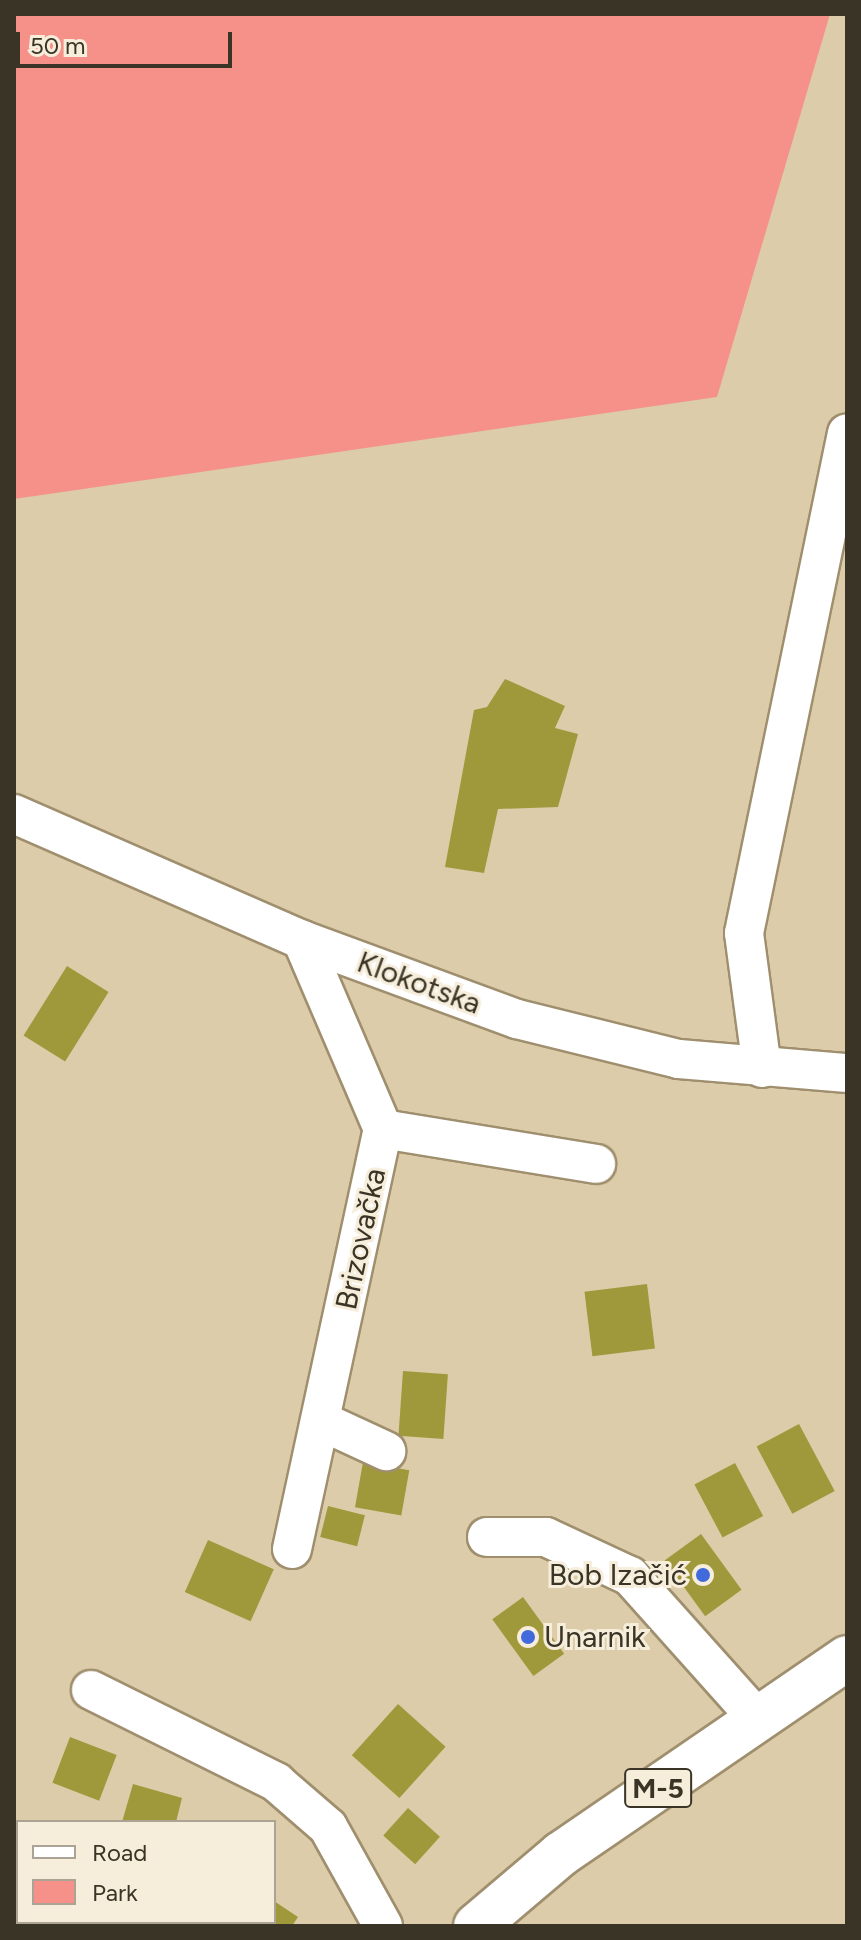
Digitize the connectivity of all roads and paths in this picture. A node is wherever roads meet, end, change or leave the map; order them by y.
1 (847, 433) edge
2 (14, 814) edge
3 (302, 940) junction
4 (762, 1068) junction
5 (847, 1073) edge
6 (383, 1129) junction
7 (596, 1164) dead end
8 (321, 1421) junction
9 (386, 1451) dead end
10 (487, 1537) dead end
11 (292, 1549) dead end
12 (847, 1658) edge
13 (91, 1690) dead end
14 (758, 1719) junction
15 (383, 1926) edge
16 (476, 1926) edge

1 - 4 street
2 - 3 street, Klokotska
3 - 4 street, Klokotska
3 - 6 street, Brizovačka
4 - 5 street, Klokotska
6 - 7 street
6 - 8 street, Brizovačka
8 - 9 street
8 - 11 street, Brizovačka
10 - 14 street
12 - 14 main road, M-5
13 - 15 street
14 - 16 main road, M-5

